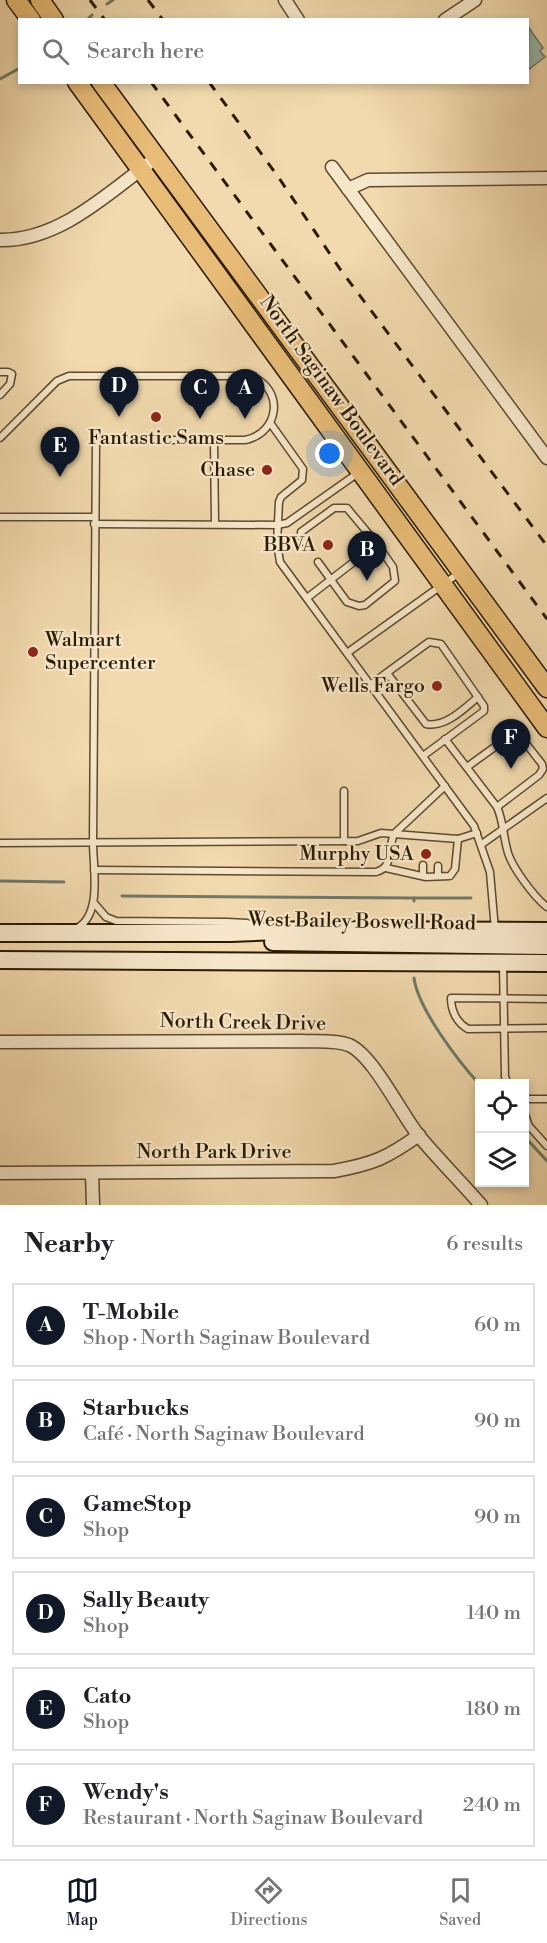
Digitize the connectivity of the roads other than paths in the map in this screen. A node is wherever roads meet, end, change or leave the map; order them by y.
1 (16, 0) edge
2 (40, 0) edge
3 (285, 0) edge
4 (475, 0) edge
5 (30, 18) edge
6 (53, 18) edge
7 (297, 18) edge
8 (448, 18) edge
9 (78, 84) edge
10 (102, 84) edge
11 (156, 158) junction
12 (332, 167) dead end
13 (141, 170) junction
14 (547, 178) edge
15 (348, 189) junction
16 (0, 240) edge
17 (0, 372) edge
18 (0, 395) edge
19 (271, 424) junction
20 (0, 438) edge
21 (214, 440) junction
22 (547, 458) edge
23 (361, 471) junction
24 (0, 517) edge
25 (94, 520) junction
26 (215, 525) junction
27 (277, 525) junction
28 (377, 544) junction
29 (309, 548) dead end
30 (318, 562) dead end
31 (461, 572) junction
32 (330, 579) junction
33 (443, 585) junction
34 (307, 598) junction
35 (347, 653) junction
36 (387, 673) junction
37 (370, 685) junction
38 (547, 688) edge
39 (478, 697) junction
40 (547, 728) edge
41 (446, 740) junction
42 (423, 756) junction
43 (467, 767) junction
44 (445, 786) junction
45 (344, 791) dead end
46 (547, 798) edge
47 (497, 807) junction
48 (503, 829) junction
49 (395, 833) junction
50 (477, 833) junction
51 (458, 839) junction
52 (344, 841) junction
53 (0, 843) edge
54 (93, 843) junction
55 (482, 844) junction
56 (410, 864) dead end
57 (423, 865) dead end
58 (438, 866) dead end
59 (386, 868) junction
60 (94, 870) junction
61 (409, 874) junction
62 (423, 876) junction
63 (438, 876) junction
64 (94, 903) junction
65 (547, 907) edge
66 (495, 931) junction
67 (547, 931) edge
68 (266, 932) junction
69 (0, 933) edge
70 (64, 933) junction
71 (177, 933) junction
72 (547, 946) edge
73 (474, 949) junction
74 (547, 955) edge
75 (0, 960) edge
76 (178, 961) junction
77 (503, 963) junction
78 (547, 963) edge
79 (504, 999) junction
80 (547, 999) edge
81 (505, 1028) junction
82 (547, 1028) edge
83 (0, 1042) edge
84 (506, 1079) edge
85 (529, 1099) edge
86 (547, 1099) edge
87 (529, 1126) edge
88 (419, 1135) junction
89 (547, 1146) edge
90 (0, 1173) edge
91 (92, 1173) junction
92 (93, 1205) edge
93 (481, 1205) edge

1 - 5 main road
2 - 6 main road
3 - 7 street
4 - 8 street
9 - 13 main road, North Saginaw Boulevard
10 - 11 main road, North Saginaw Boulevard
11 - 13 street
11 - 31 main road, North Saginaw Boulevard
12 - 15 street
13 - 16 street
13 - 23 main road, North Saginaw Boulevard
14 - 15 street
15 - 22 street
17 - 18 lane
19 - 20 lane
19 - 21 lane
19 - 27 lane
21 - 25 lane
21 - 26 lane
23 - 27 lane
23 - 33 main road, North Saginaw Boulevard
24 - 25 lane
25 - 26 lane
25 - 54 lane
26 - 27 lane
27 - 34 lane
28 - 29 lane
28 - 32 lane
28 - 32 lane
30 - 32 lane
31 - 33 lane
31 - 38 main road, North Saginaw Boulevard
32 - 34 lane
33 - 35 lane
33 - 40 main road, North Saginaw Boulevard
34 - 35 lane
35 - 37 lane
36 - 37 lane
36 - 39 lane
36 - 39 lane
37 - 42 lane
39 - 41 lane
41 - 42 lane
41 - 43 lane
42 - 44 lane
43 - 47 lane
43 - 47 lane
44 - 49 lane
44 - 50 lane
45 - 52 lane
46 - 48 lane
47 - 48 lane
48 - 55 lane
48 - 65 lane
49 - 51 lane
49 - 52 lane
49 - 59 lane
50 - 51 lane
50 - 55 lane
51 - 63 lane
52 - 54 lane
53 - 54 lane
54 - 60 lane
55 - 66 lane
56 - 61 lane
57 - 62 lane
58 - 63 lane
59 - 60 lane
59 - 61 lane
60 - 64 lane
61 - 62 lane
62 - 63 lane
64 - 68 lane
64 - 70 lane
66 - 67 main road, West Bailey Boswell Road
66 - 68 main road, West Bailey Boswell Road
68 - 71 main road, West Bailey Boswell Road
69 - 70 main road, West Bailey Boswell Road
70 - 71 main road, West Bailey Boswell Road
71 - 73 main road, West Bailey Boswell Road
72 - 73 main road, West Bailey Boswell Road
73 - 74 main road, West Bailey Boswell Road
73 - 76 main road, West Bailey Boswell Road
75 - 76 main road, West Bailey Boswell Road
76 - 77 main road, West Bailey Boswell Road
77 - 78 main road, West Bailey Boswell Road
77 - 79 lane
79 - 80 lane
79 - 81 lane
79 - 81 lane
81 - 82 lane
81 - 84 lane
83 - 88 street, North Creek Drive
85 - 86 lane
87 - 89 lane
88 - 91 street, North Park Drive
88 - 93 street, North Creek Drive
90 - 91 street, North Park Drive
91 - 92 street

